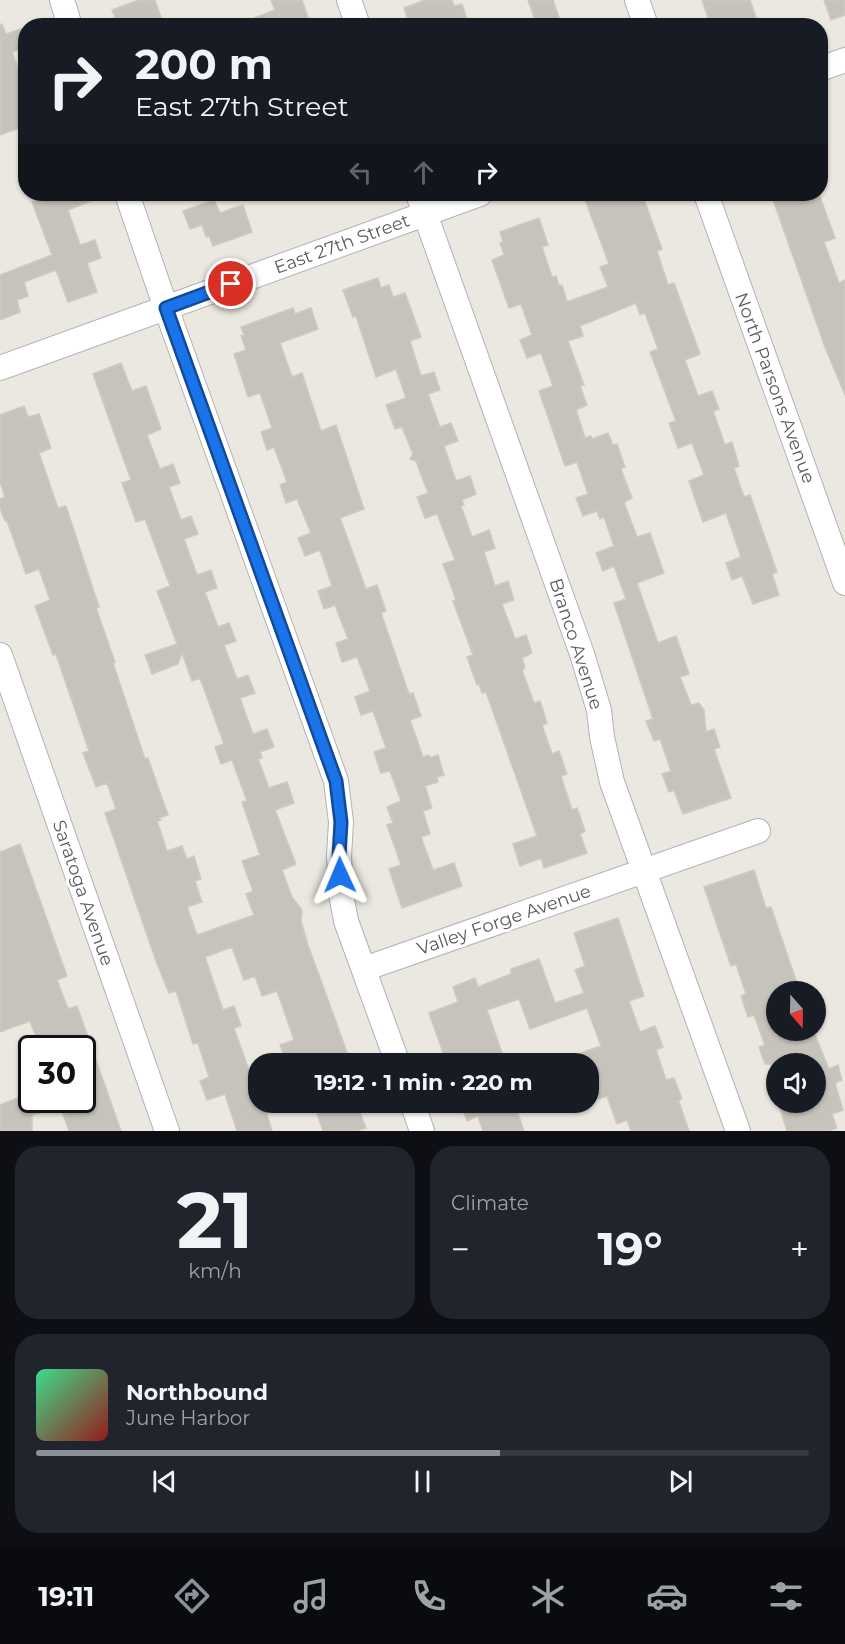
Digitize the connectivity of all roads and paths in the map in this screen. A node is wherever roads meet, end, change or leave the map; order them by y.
1 (62, 0) edge
2 (349, 0) edge
3 (637, 0) edge
4 (68, 18) edge
5 (355, 18) edge
6 (643, 18) edge
7 (845, 60) edge
8 (828, 66) edge
9 (129, 201) edge
10 (439, 201) edge
11 (709, 201) edge
12 (421, 204) edge
13 (166, 308) junction
14 (0, 368) edge
15 (845, 583) edge
16 (0, 655) edge
17 (758, 831) dead end
18 (645, 872) junction
19 (364, 969) junction
20 (394, 1053) edge
21 (416, 1113) edge
22 (167, 1131) edge
23 (422, 1131) edge
24 (738, 1131) edge

1 - 4 street
2 - 5 street
3 - 6 street
7 - 8 street
9 - 13 street
10 - 12 street, East 27th Street
11 - 15 street, North Parsons Avenue
12 - 13 street, East 27th Street
12 - 18 street, Branco Avenue
13 - 14 street, East 27th Street
13 - 19 street
16 - 22 street, Saratoga Avenue
17 - 18 street, Valley Forge Avenue
18 - 19 street, Valley Forge Avenue
18 - 24 street, Branco Avenue
19 - 20 street
21 - 23 street

